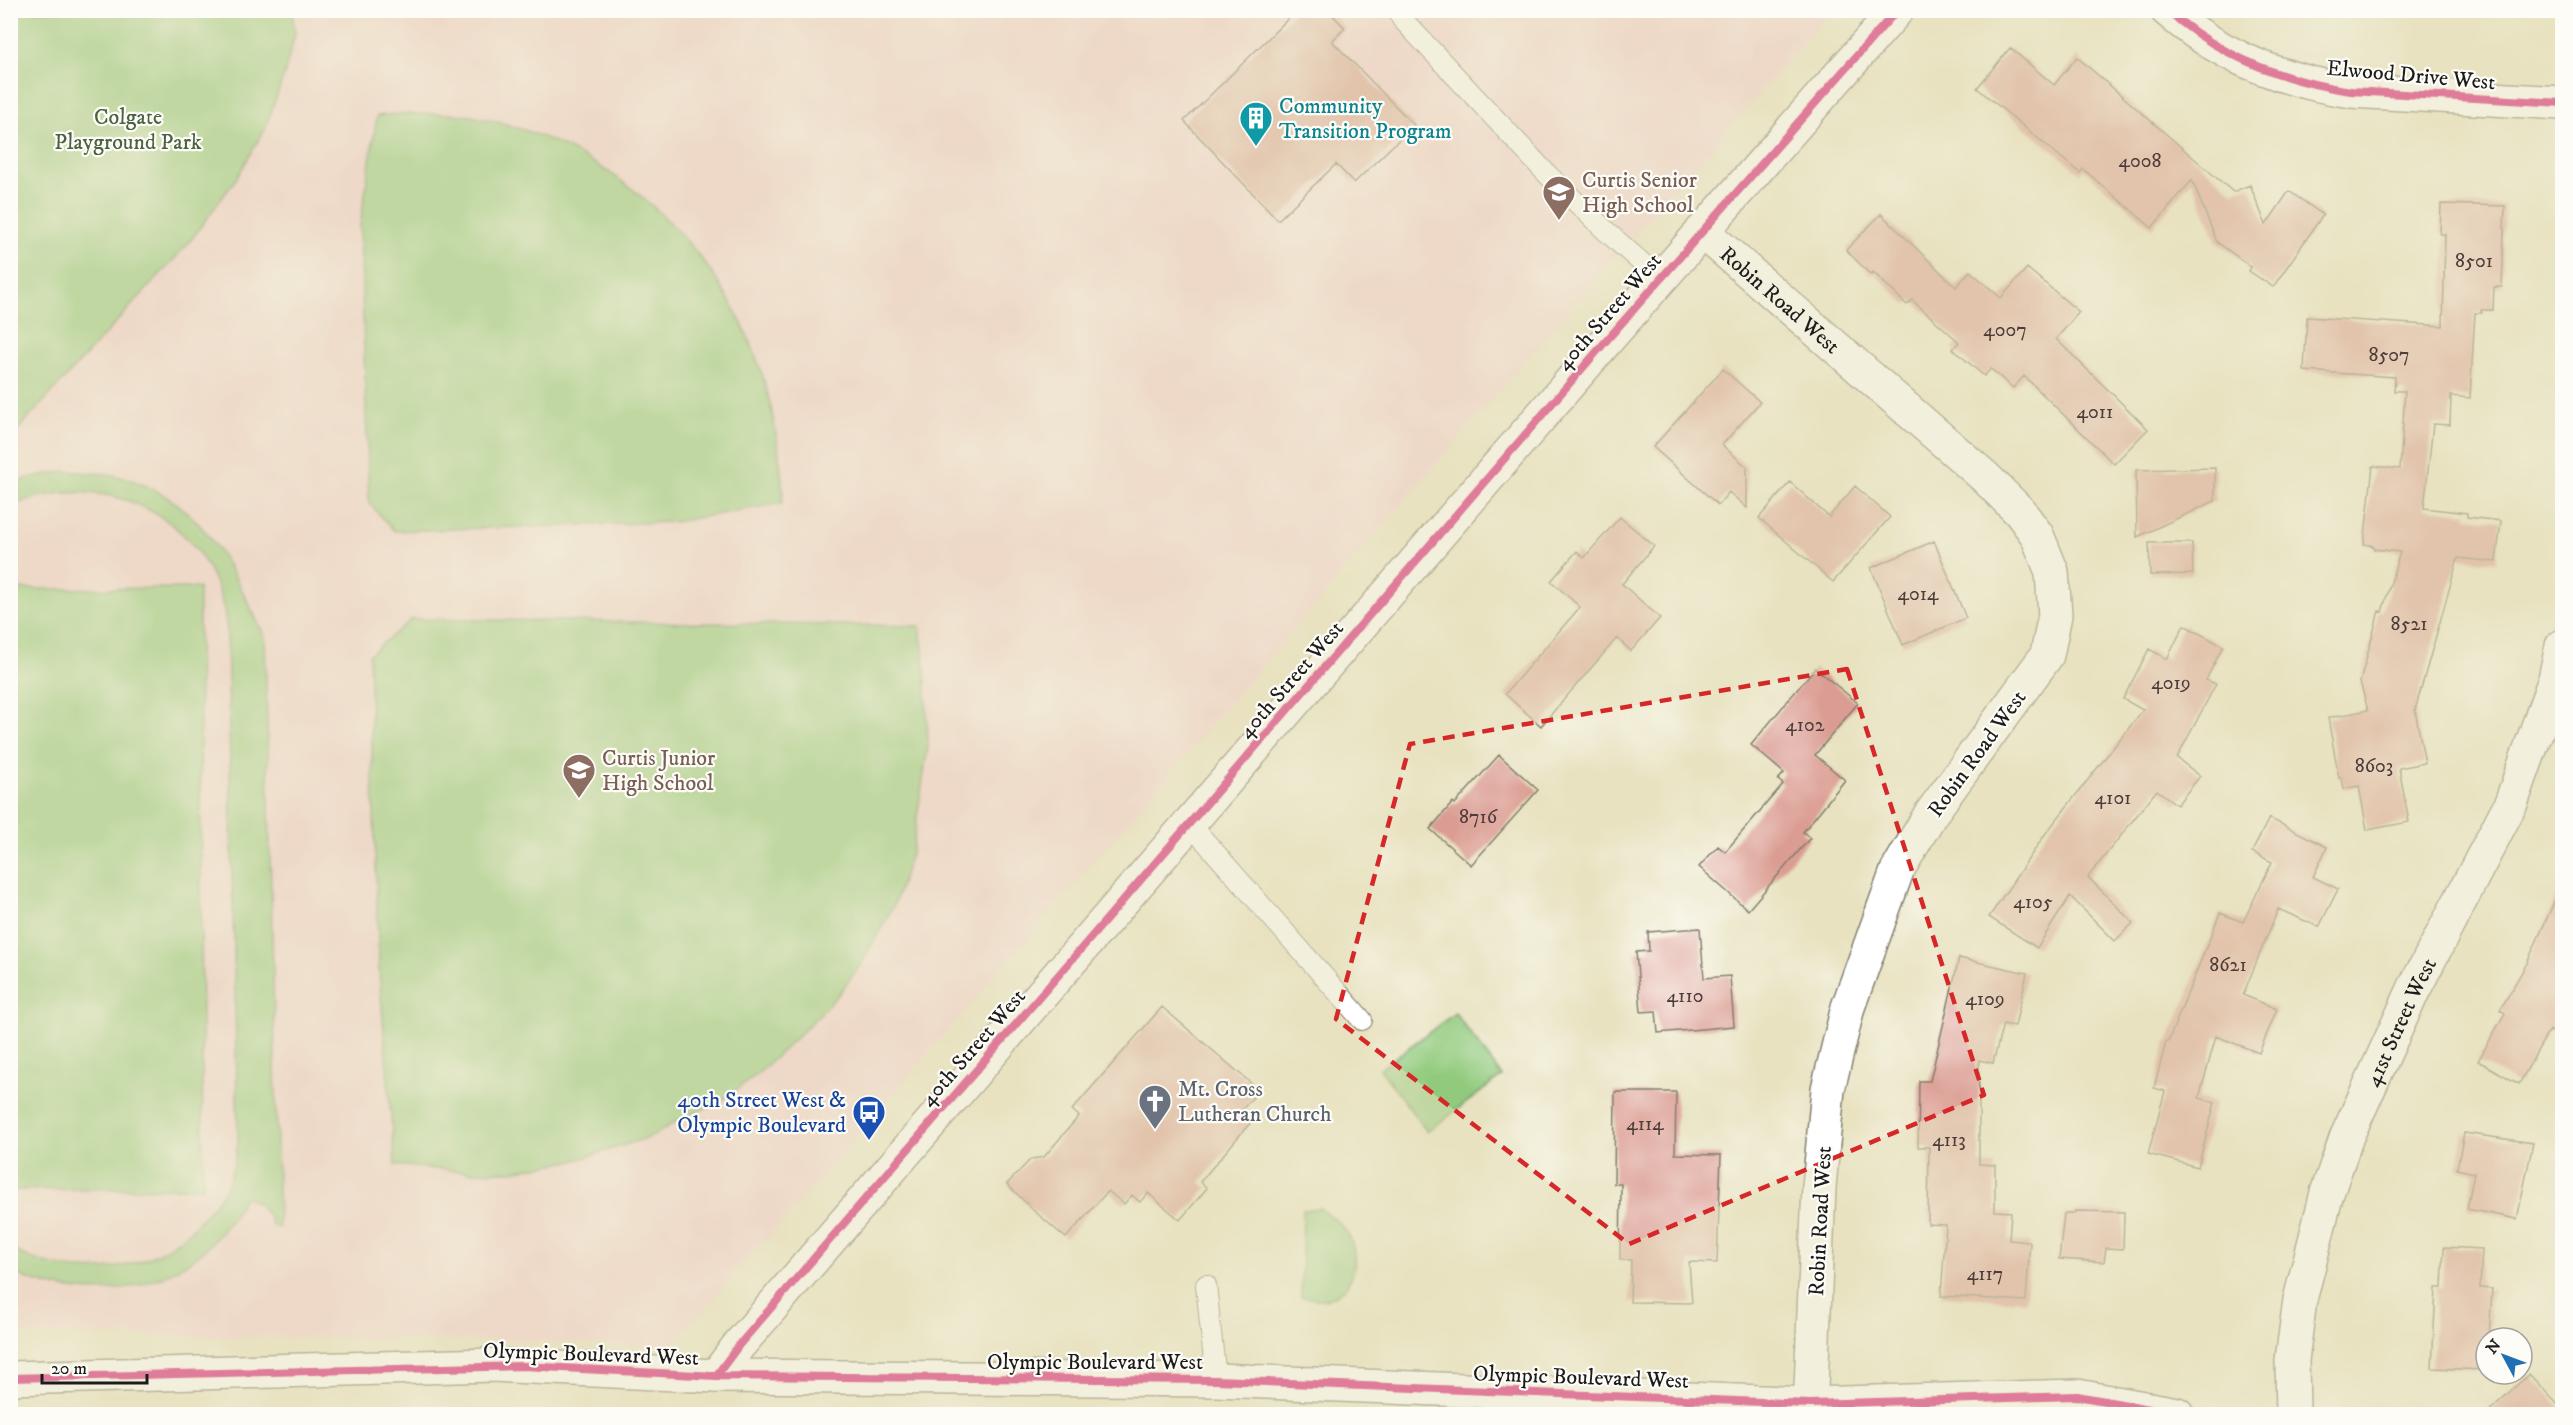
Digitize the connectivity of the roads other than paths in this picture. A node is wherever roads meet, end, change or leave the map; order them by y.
1 (1397, 10) edge
2 (1897, 10) edge
3 (2167, 10) edge
4 (2562, 103) edge
5 (1702, 231) junction
6 (1660, 279) junction
7 (2562, 646) edge
8 (1190, 823) junction
9 (1362, 1020) dead end
10 (1206, 1285) dead end
11 (716, 1376) junction
12 (10, 1378) edge
13 (1216, 1380) junction
14 (1810, 1409) edge
15 (2176, 1414) edge
16 (2293, 1414) edge

1 - 6 lane
2 - 5 street, 40th Street West
3 - 4 street, Elwood Drive West
5 - 6 street, 40th Street West
5 - 14 street, Robin Road West
6 - 8 street, 40th Street West
7 - 16 street, 41st Street West
8 - 9 lane
8 - 11 street, 40th Street West
10 - 13 lane
11 - 12 street, Olympic Boulevard West
11 - 13 street, Olympic Boulevard West
13 - 14 street, Olympic Boulevard West
14 - 15 street, Olympic Boulevard West

